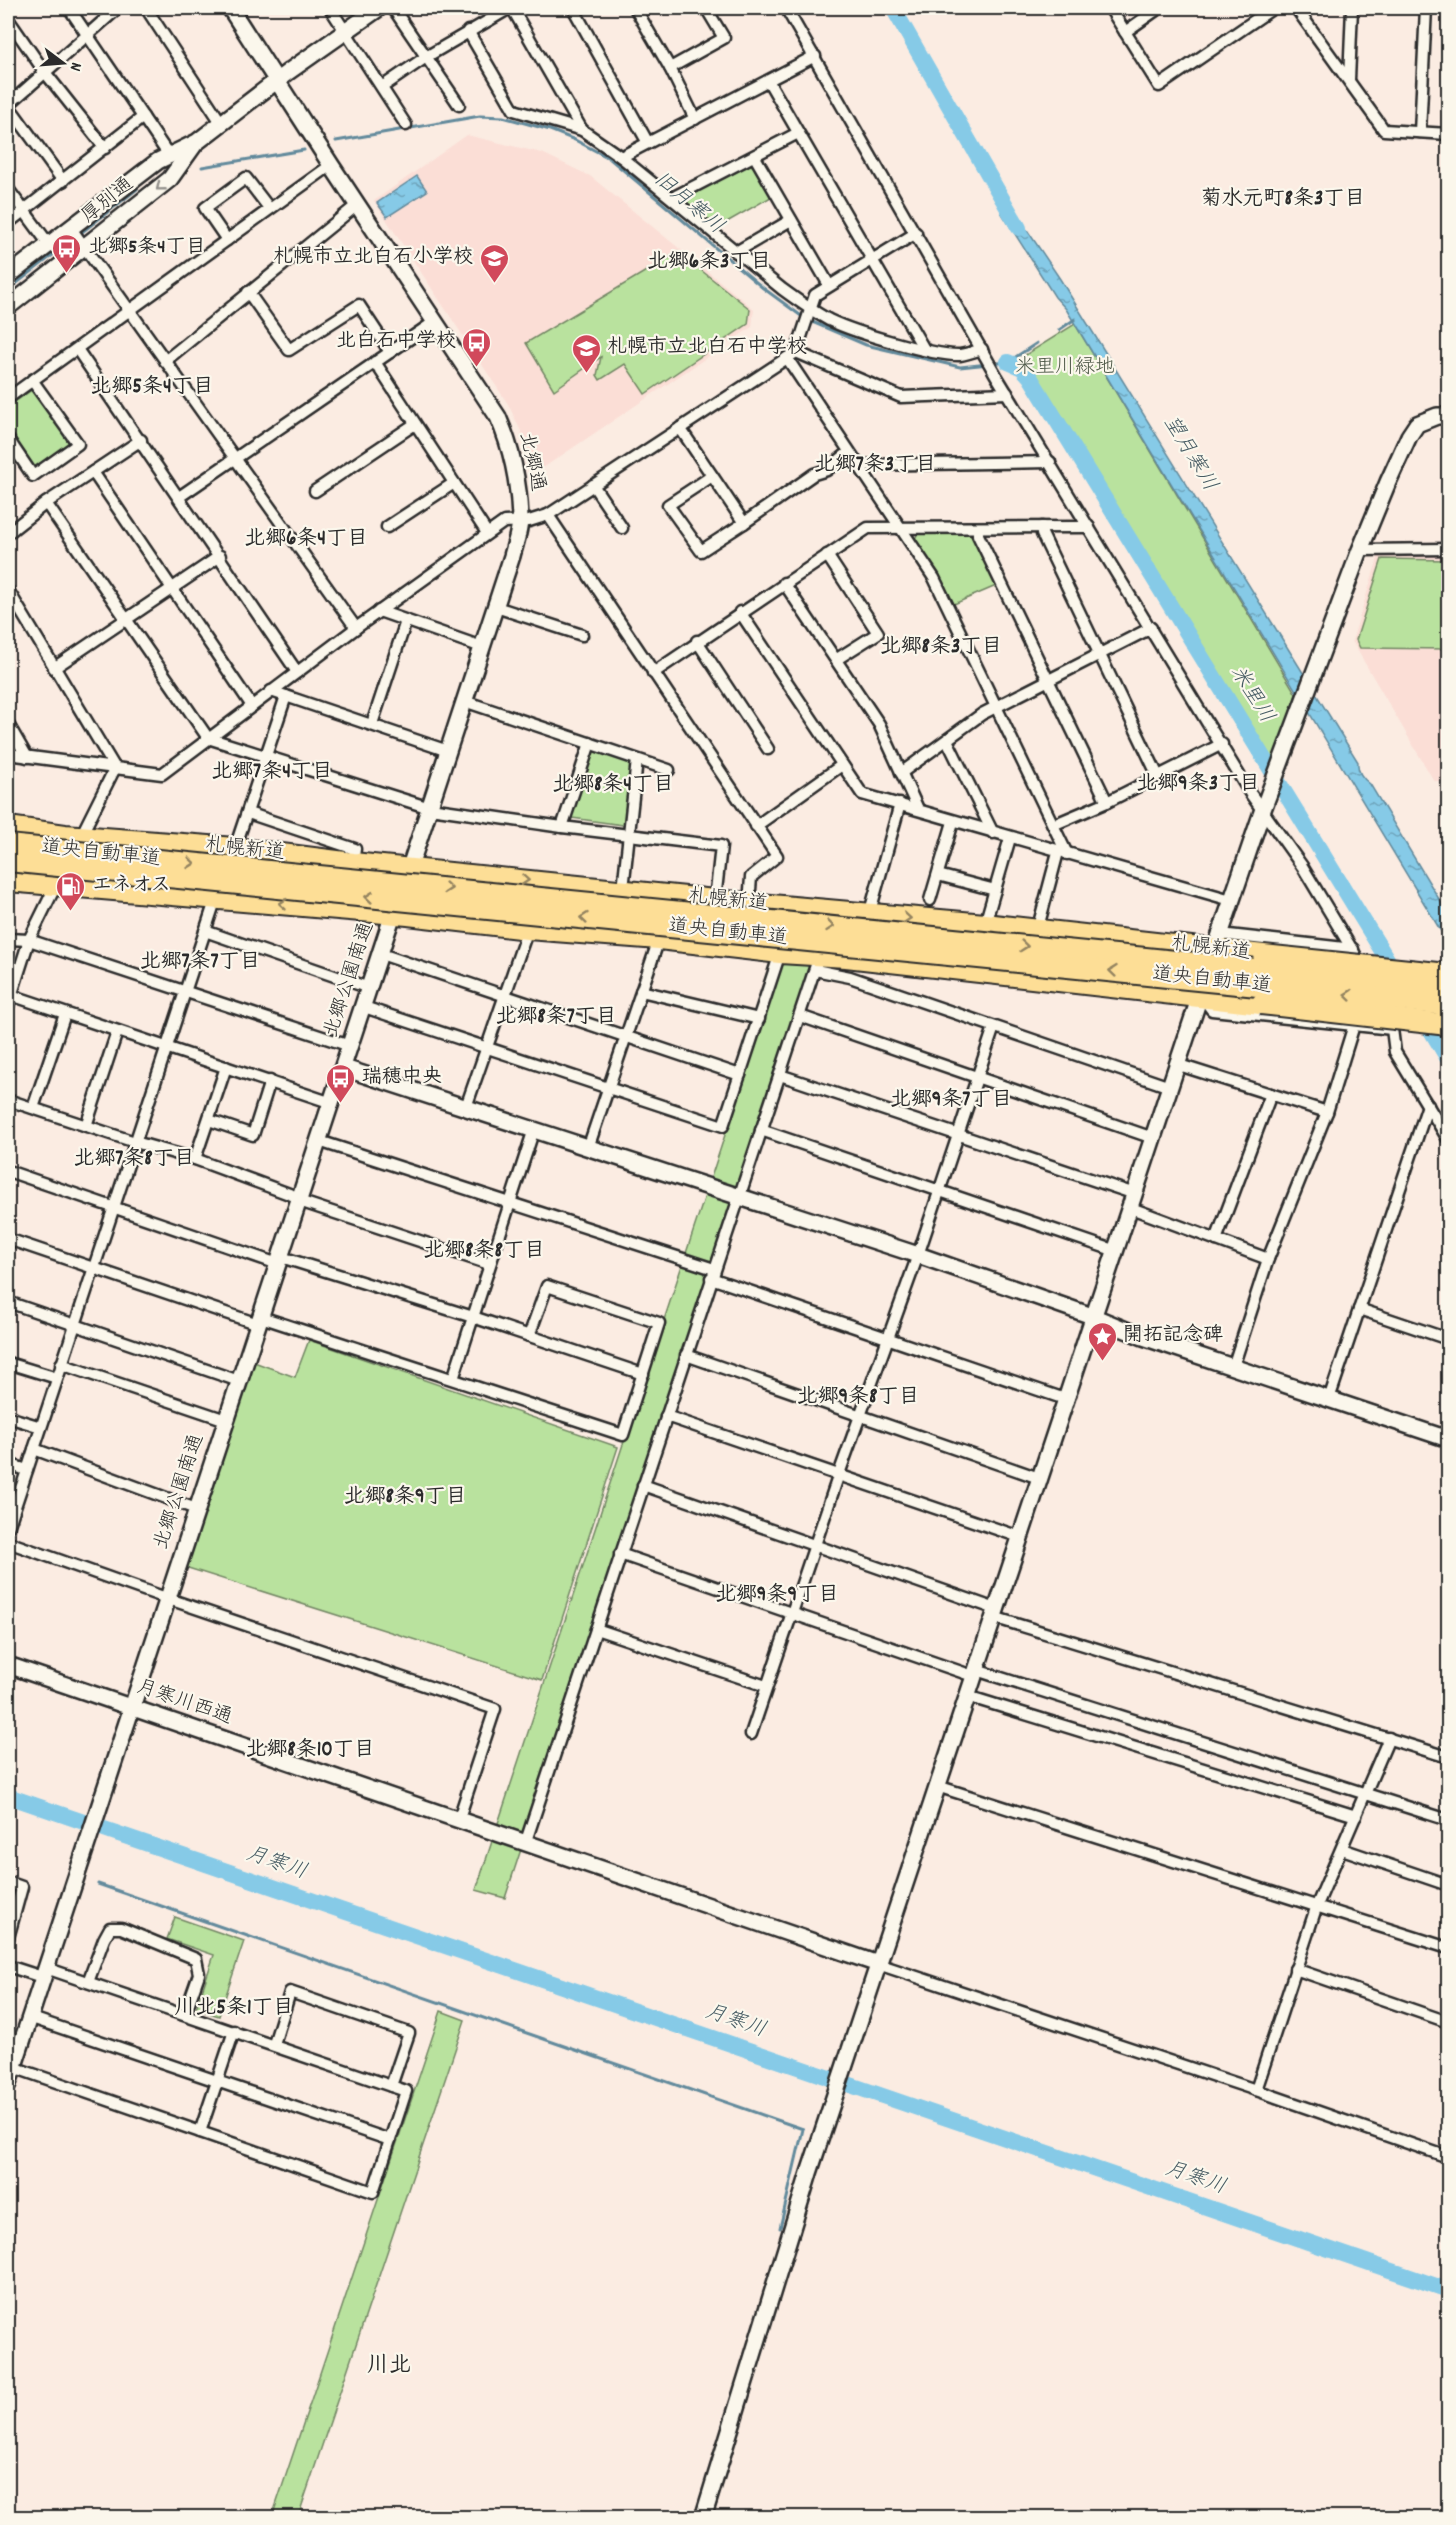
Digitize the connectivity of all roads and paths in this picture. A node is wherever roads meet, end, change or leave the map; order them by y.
1 (69, 8) edge
2 (118, 8) edge
3 (146, 8) edge
4 (230, 8) edge
5 (330, 8) edge
6 (379, 8) edge
7 (393, 8) edge
8 (511, 8) edge
9 (573, 8) edge
10 (634, 8) edge
11 (706, 8) edge
12 (786, 8) edge
13 (1110, 8) edge
14 (1159, 8) edge
15 (1273, 8) edge
16 (1296, 8) edge
17 (1352, 8) edge
18 (1426, 8) edge
19 (8, 19) edge
20 (346, 31) junction
21 (468, 32) junction
22 (1125, 32) junction
23 (87, 33) junction
24 (815, 56) junction
25 (426, 57) junction
26 (670, 68) junction
27 (44, 71) junction
28 (277, 80) junction
29 (1348, 80) junction
30 (769, 82) junction
31 (382, 87) junction
32 (8, 105) edge
33 (459, 105) dead end
34 (143, 117) junction
35 (695, 119) junction
36 (222, 124) junction
37 (406, 124) dead end
38 (582, 130) junction
39 (1420, 132) junction
40 (798, 133) junction
41 (1449, 134) edge
42 (196, 142) junction
43 (648, 142) junction
44 (105, 148) junction
45 (168, 154) junction
46 (621, 157) junction
47 (755, 157) junction
48 (331, 165) junction
49 (63, 181) junction
50 (8, 189) edge
51 (672, 198) junction
52 (357, 205) junction
53 (269, 208) junction
54 (23, 211) junction
55 (791, 220) junction
56 (8, 224) edge
57 (916, 233) junction
58 (77, 237) junction
59 (227, 240) junction
60 (48, 243) junction
61 (736, 252) junction
62 (872, 260) junction
63 (8, 276) edge
64 (829, 285) junction
65 (248, 292) junction
66 (8, 307) edge
67 (130, 311) junction
68 (808, 312) junction
69 (434, 322) junction
70 (77, 348) junction
71 (924, 349) junction
72 (984, 351) junction
73 (390, 352) junction
74 (791, 355) junction
75 (165, 361) junction
76 (375, 362) junction
77 (33, 380) junction
78 (1007, 393) junction
79 (8, 399) edge
80 (1449, 416) edge
81 (415, 424) junction
82 (680, 428) junction
83 (8, 439) edge
84 (141, 440) junction
85 (849, 452) junction
86 (236, 457) junction
87 (1050, 462) junction
88 (858, 465) junction
89 (93, 472) junction
90 (712, 476) junction
91 (454, 483) junction
92 (593, 485) junction
93 (315, 491) dead end
94 (180, 497) junction
95 (46, 503) junction
96 (548, 515) junction
97 (520, 521) junction
98 (744, 523) junction
99 (387, 527) dead end
100 (1042, 527) junction
101 (1089, 527) junction
102 (622, 528) dead end
103 (900, 528) junction
104 (978, 528) junction
105 (8, 533) edge
106 (487, 533) junction
107 (1449, 549) edge
108 (1360, 550) junction
109 (827, 555) junction
110 (220, 556) junction
111 (784, 583) junction
112 (171, 589) junction
113 (8, 593) edge
114 (495, 607) junction
115 (379, 611) junction
116 (740, 612) junction
117 (126, 619) junction
118 (406, 621) junction
119 (356, 628) junction
120 (1151, 628) junction
121 (582, 634) dead end
122 (697, 641) junction
123 (482, 647) junction
124 (1100, 656) junction
125 (837, 659) junction
126 (54, 668) junction
127 (297, 672) junction
128 (653, 673) junction
129 (1048, 681) junction
130 (271, 691) junction
131 (286, 696) junction
132 (464, 701) junction
133 (252, 706) junction
134 (996, 707) junction
135 (8, 724) edge
136 (372, 724) junction
137 (208, 738) junction
138 (947, 740) junction
139 (590, 743) junction
140 (1222, 744) junction
141 (768, 749) dead end
142 (448, 751) junction
143 (8, 754) edge
144 (266, 756) junction
145 (27, 757) junction
146 (637, 759) junction
147 (842, 765) junction
148 (115, 768) junction
149 (669, 770) dead end
150 (901, 773) junction
151 (1158, 776) junction
152 (1107, 802) junction
153 (900, 804) junction
154 (1264, 806) junction
155 (430, 808) junction
156 (918, 809) junction
157 (248, 813) junction
158 (953, 822) junction
159 (1053, 825) junction
160 (756, 826) junction
161 (8, 827) edge
162 (562, 827) junction
163 (993, 833) junction
164 (81, 835) junction
165 (629, 835) junction
166 (1010, 838) junction
167 (8, 844) edge
168 (235, 848) junction
169 (1063, 853) junction
170 (8, 861) edge
171 (353, 863) junction
172 (409, 869) junction
173 (938, 875) junction
174 (8, 881) edge
175 (56, 884) junction
176 (623, 889) junction
177 (995, 890) junction
178 (216, 898) junction
179 (715, 900) junction
180 (930, 900) dead end
181 (1231, 900) junction
182 (749, 903) junction
183 (393, 914) junction
184 (869, 915) junction
185 (985, 924) junction
186 (528, 929) junction
187 (205, 931) junction
188 (1037, 931) junction
189 (8, 939) edge
190 (659, 939) junction
191 (29, 940) junction
192 (1217, 942) junction
193 (1353, 949) junction
194 (780, 953) junction
195 (381, 954) junction
196 (817, 963) junction
197 (1449, 974) edge
198 (369, 988) junction
199 (1449, 988) edge
200 (186, 991) junction
201 (641, 991) junction
202 (506, 996) junction
203 (1201, 996) junction
204 (9, 1001) edge
205 (1449, 1005) edge
206 (364, 1007) junction
207 (65, 1014) junction
208 (800, 1016) junction
209 (759, 1019) junction
210 (1354, 1025) junction
211 (1449, 1025) edge
212 (994, 1027) junction
213 (1392, 1029) junction
214 (117, 1032) junction
215 (626, 1037) junction
216 (350, 1046) junction
217 (167, 1047) junction
218 (488, 1049) junction
219 (1179, 1065) junction
220 (226, 1067) junction
221 (344, 1068) junction
222 (740, 1075) junction
223 (780, 1075) junction
224 (977, 1077) junction
225 (270, 1081) junction
226 (608, 1088) junction
227 (1170, 1088) junction
228 (1271, 1094) junction
229 (8, 1100) edge
230 (332, 1102) junction
231 (1428, 1105) junction
232 (466, 1107) junction
233 (33, 1108) junction
234 (1327, 1112) junction
235 (209, 1120) junction
236 (86, 1126) junction
237 (534, 1129) junction
238 (761, 1130) junction
239 (957, 1134) junction
240 (1153, 1138) junction
241 (1449, 1139) edge
242 (319, 1141) junction
243 (135, 1142) junction
244 (588, 1148) junction
245 (195, 1159) junction
246 (8, 1171) edge
247 (939, 1191) junction
248 (739, 1197) junction
249 (299, 1199) junction
250 (1133, 1201) junction
251 (510, 1204) junction
252 (114, 1208) junction
253 (8, 1239) edge
254 (1216, 1240) junction
255 (1116, 1251) junction
256 (918, 1255) junction
257 (1268, 1259) junction
258 (279, 1261) junction
259 (489, 1264) junction
260 (94, 1269) junction
261 (713, 1273) junction
262 (8, 1302) edge
263 (1359, 1309) junction
264 (1092, 1316) junction
265 (473, 1317) junction
266 (259, 1321) junction
267 (75, 1325) junction
268 (529, 1336) junction
269 (889, 1337) junction
270 (1449, 1339) edge
271 (686, 1355) junction
272 (8, 1363) edge
273 (61, 1364) junction
274 (1233, 1367) junction
275 (643, 1374) junction
276 (57, 1378) junction
277 (453, 1379) junction
278 (239, 1381) junction
279 (1065, 1399) junction
280 (1329, 1399) junction
281 (860, 1414) junction
282 (666, 1416) junction
283 (8, 1417) edge
284 (226, 1420) junction
285 (41, 1427) junction
286 (1449, 1439) edge
287 (34, 1449) junction
288 (8, 1464) edge
289 (27, 1470) junction
290 (839, 1474) junction
291 (1039, 1478) junction
292 (643, 1485) junction
293 (196, 1509) junction
294 (8, 1528) edge
295 (1020, 1538) junction
296 (8, 1542) edge
297 (815, 1544) junction
298 (620, 1554) junction
299 (166, 1598) junction
300 (791, 1613) junction
301 (994, 1613) junction
302 (596, 1629) junction
303 (8, 1665) edge
304 (974, 1673) junction
305 (766, 1686) junction
306 (967, 1696) junction
307 (131, 1707) junction
308 (751, 1734) dead end
309 (1389, 1738) junction
310 (1449, 1757) edge
311 (937, 1786) junction
312 (1366, 1792) junction
313 (1356, 1816) junction
314 (459, 1818) junction
315 (1449, 1820) edge
316 (522, 1840) junction
317 (1342, 1849) junction
318 (8, 1882) edge
319 (1449, 1885) edge
320 (1317, 1905) junction
321 (8, 1938) edge
322 (1449, 1948) edge
323 (878, 1964) junction
324 (8, 1966) edge
325 (1295, 1969) junction
326 (44, 1973) junction
327 (88, 1982) junction
328 (185, 2014) junction
329 (29, 2017) junction
330 (1449, 2022) edge
331 (234, 2031) junction
332 (274, 2044) junction
333 (12, 2064) edge
334 (217, 2081) junction
335 (8, 2084) edge
336 (391, 2086) junction
337 (1256, 2090) junction
338 (200, 2132) junction
339 (390, 2140) junction
340 (1449, 2157) edge
341 (703, 2517) edge

1 - 23 street
2 - 23 street
3 - 36 street
4 - 28 street, 北郷通
5 - 20 street
6 - 20 street, 厚別通
7 - 25 street
8 - 21 street
8 - 38 street
9 - 43 street
10 - 26 street
11 - 26 street
12 - 24 street
13 - 22 street
14 - 22 street
15 - 22 street
16 - 29 street
17 - 29 street
18 - 39 street
19 - 27 street
20 - 28 street, 厚別通
20 - 31 street
21 - 25 street
21 - 38 street
23 - 27 street
23 - 34 street
24 - 30 street
24 - 57 street
25 - 31 street
25 - 33 street
26 - 35 street
27 - 32 street
27 - 44 street
28 - 36 street, 厚別通
28 - 48 street, 北郷通
29 - 39 street
30 - 35 street
30 - 40 street
31 - 37 street
32 - 49 street
34 - 44 street
34 - 45 street
35 - 43 street
36 - 42 street, 厚別通
38 - 46 street
39 - 41 street
40 - 47 street
40 - 62 street
42 - 45 street, 厚別通
42 -> 58 street, 厚別通
43 - 46 street
44 - 49 street
45 - 58 street, 厚別通
46 - 51 street
47 - 51 street
47 - 55 street
48 - 52 street, 北郷通
48 - 53 street
49 - 54 street
50 - 54 street
51 - 61 street
52 - 65 street
52 - 69 street, 北郷通
53 - 59 street
53 - 59 street
54 - 56 street
54 - 60 street
55 - 61 street
55 - 64 street
57 - 62 street
57 - 72 street
58 - 60 street, 厚別通
58 - 66 street, 厚別通
58 - 67 street
59 - 67 street
60 - 63 street, 厚別通
61 - 68 street
62 - 64 street
62 - 71 street
64 - 68 street
65 - 73 street
65 - 75 street
67 - 70 street
67 - 75 street
68 - 71 street
68 - 74 street
69 - 73 street
69 - 97 street, 北郷通
70 - 77 street
70 - 84 street
71 - 72 street
72 - 78 street
73 - 76 street
74 - 78 street
74 - 82 street
74 - 85 street
75 - 86 street
76 - 81 street
76 - 86 street
77 - 79 street
77 - 83 street
78 - 87 street
80 - 108 street
81 - 91 street
81 - 93 street
82 - 90 street
82 - 92 street
84 - 89 street
84 - 94 street
85 - 88 street
85 - 98 street
86 - 94 street
86 - 119 street
87 - 88 street
87 - 101 street
88 - 103 street
89 - 95 street
89 - 112 street
90 - 98 street
90 - 98 street
91 - 99 street
91 - 106 street
92 - 96 street
92 - 102 street
94 - 110 street
95 - 105 street
95 - 117 street
96 - 97 street
96 - 128 street
97 - 106 street
97 - 114 street, 北郷通
100 - 101 street
100 - 104 street
100 - 124 street
101 - 120 street
103 - 104 street
103 - 109 street
103 - 134 street
104 - 129 street
106 - 115 street
107 - 108 street
108 - 154 street
109 - 111 street
109 - 125 street
110 - 112 street
110 - 127 street
111 - 116 street
111 - 125 street
112 - 117 street
112 - 133 street
113 - 126 street
114 - 121 street
114 - 123 street, 北郷通
115 - 118 street
115 - 119 street
116 - 122 street
116 - 147 street
117 - 126 street
117 - 137 street
118 - 123 street
118 - 136 street
119 - 127 street
120 - 124 street
120 - 140 street
122 - 128 street
122 - 141 street
123 - 132 street, 北郷通
124 - 129 street
124 - 151 street
125 - 150 street
126 - 148 street
127 - 130 street
128 - 160 street
129 - 134 street
129 - 152 street
130 - 131 street
130 - 133 street
131 - 136 street
131 - 144 street
132 - 139 street
132 - 142 street, 北郷通
133 - 137 street
134 - 138 street
134 - 159 street
135 - 145 street
136 - 142 street
137 - 144 street
137 - 148 street
138 - 150 street
138 - 163 street
139 - 146 street
139 - 162 street
140 - 151 street
140 - 154 street
142 - 155 street, 北郷通
143 - 145 street
144 - 155 street
144 - 157 street
145 - 148 street
146 - 149 street
146 - 165 street
147 - 153 street
147 - 160 street
148 - 164 street
150 - 156 street
151 - 152 street
152 - 159 street
153 - 156 street
153 - 184 street
154 - 181 street
154 - 193 street
155 - 162 street
155 - 172 street, 北郷通
156 - 158 street
157 - 168 street
157 - 171 street
158 - 163 street
158 - 173 street
159 - 169 street
160 - 182 street
161 - 164 highway, 札幌新道
162 - 165 street
163 - 166 street
164 - 168 highway, 札幌新道
164 - 175 street
165 - 176 street
165 - 179 street
166 - 169 street
166 - 177 street
167 -> 199 highway, 道央自動車道, bridge
168 - 171 highway, 札幌新道
169 - 181 street
169 - 188 street
205 -> 170 highway, 道央自動車道, bridge
171 - 172 highway, 札幌新道
172 -> 176 highway, 札幌新道
172 - 183 street, 北郷通
173 - 177 street
173 - 180 street
174 - 175 highway
175 - 178 highway
175 - 191 street
176 - 179 highway, 札幌新道
177 - 185 street
183 -> 178 highway
178 - 187 street
179 - 182 highway, 札幌新道
181 - 192 street
182 - 184 highway, 札幌新道
183 - 186 highway
183 - 195 street, 北郷公園南通
184 -> 185 highway, 札幌新道
185 - 188 highway, 札幌新道
186 - 190 highway
186 - 202 street
187 - 198 street
187 - 200 street
188 - 192 highway, 札幌新道
189 - 191 street
190 - 194 highway
190 - 201 street
191 - 200 street
191 - 204 street
192 - 193 street
192 - 197 highway, 札幌新道, bridge
192 - 203 street
193 - 213 street
194 - 196 highway
194 - 209 street
195 - 198 street, 北郷公園南通
195 - 202 street
196 - 203 highway
196 - 208 street
196 - 212 street
198 - 206 street, 北郷公園南通
200 - 216 street
200 - 217 street
201 - 209 street
201 - 215 street
202 - 215 street
202 - 218 street
203 - 210 street
203 - 211 highway, bridge
203 - 219 street
204 - 207 street
206 - 216 street, 北郷公園南通
206 - 218 street
207 - 214 street
207 - 233 street
208 - 223 street
208 - 224 street
209 - 222 street
210 - 213 street
210 - 234 street
212 - 224 street
212 - 227 street
213 - 231 street
214 - 217 street
214 - 236 street
215 - 222 street
215 - 226 street
216 - 221 street, 北郷公園南通
217 - 220 street
217 - 243 street
218 - 226 street
218 - 232 street
219 - 227 street
219 - 228 street
220 - 225 street
220 - 235 street
221 - 230 street, 北郷公園南通
221 - 232 street
222 - 226 street
223 - 238 street
223 - 239 street
224 - 239 street
224 - 240 street
225 - 230 street
225 - 235 street
226 - 244 street
227 - 240 street
228 - 234 street
228 - 254 street
229 - 233 street
230 - 242 street, 北郷公園南通
231 - 241 street
231 - 263 street
232 - 237 street
233 - 236 street
234 - 257 street
235 - 245 street
236 - 243 street
237 - 244 street
237 - 251 street
238 - 247 street
238 - 248 street
239 - 247 street
239 - 250 street
240 - 250 street
242 - 249 street, 北郷公園南通
242 - 251 street
243 - 245 street
243 - 252 street
244 - 248 street
245 - 249 street
246 - 252 street
247 - 255 street
247 - 256 street
248 - 256 street
248 - 261 street
249 - 258 street, 北郷公園南通
249 - 259 street
250 - 254 street
250 - 255 street
251 - 259 street
251 - 261 street
252 - 258 street
252 - 260 street
253 - 260 street
254 - 257 street
255 - 264 street
256 - 264 street
256 - 269 street
257 - 274 street
258 - 265 street
258 - 266 street, 北郷公園南通
259 - 265 street
260 - 266 street
260 - 267 street
261 - 269 street
261 - 271 street
262 - 267 street
263 - 270 street
263 - 280 street
264 - 274 street
264 - 279 street
265 - 268 street
265 - 277 street
266 - 277 street
266 - 278 street, 北郷公園南通
267 - 273 street
267 - 278 street
268 - 275 street
268 - 275 street
269 - 279 street
269 - 281 street
271 - 281 street
271 - 282 street
272 - 276 street
273 - 276 street
273 - 284 street
274 - 280 street
275 - 277 street
276 - 285 street
278 - 284 street, 北郷公園南通
279 - 291 street
280 - 286 street
281 - 290 street
281 - 291 street
282 - 290 street
282 - 292 street
283 - 285 street
284 - 293 street, 北郷公園南通
285 - 287 street
287 - 289 street
287 - 293 street
288 - 289 street
289 - 294 street
290 - 295 street
290 - 297 street
291 - 295 street
292 - 297 street
292 - 298 street
293 - 299 street, 北郷公園南通
295 - 301 street
296 - 299 street
297 - 300 street
297 - 301 street
298 - 300 street
298 - 302 street
299 - 307 street, 北郷公園南通
299 - 314 street
300 - 304 street
300 - 305 street
301 - 304 street
301 - 309 street
302 - 305 street
302 - 316 street
303 - 307 street, 月寒川西通
304 - 306 street
304 - 312 street
305 - 308 street
306 - 311 street
306 - 313 street
307 - 314 street, 月寒川西通
307 - 326 street, 北郷公園南通
309 - 310 street
309 - 312 street
311 - 320 street
311 - 323 street
312 - 313 street
312 - 315 street
313 - 317 street
314 - 316 street, 月寒川西通
316 - 323 street, 月寒川西通
317 - 319 street
317 - 320 street
318 - 321 street
320 - 322 street
320 - 325 street
323 - 337 street
323 - 341 street
324 - 326 street
325 - 330 street
325 - 337 street
326 - 327 street
326 - 329 street, 北郷公園南通
327 - 328 street
327 - 328 street
328 - 331 street
329 - 333 street, 北郷公園南通
329 - 334 street
331 - 332 street
331 - 334 street
332 - 336 street
332 - 336 street
333 - 335 street, 北郷公園南通
333 - 338 street
334 - 338 street
334 - 339 street
336 - 339 street
337 - 340 street
338 - 339 street

